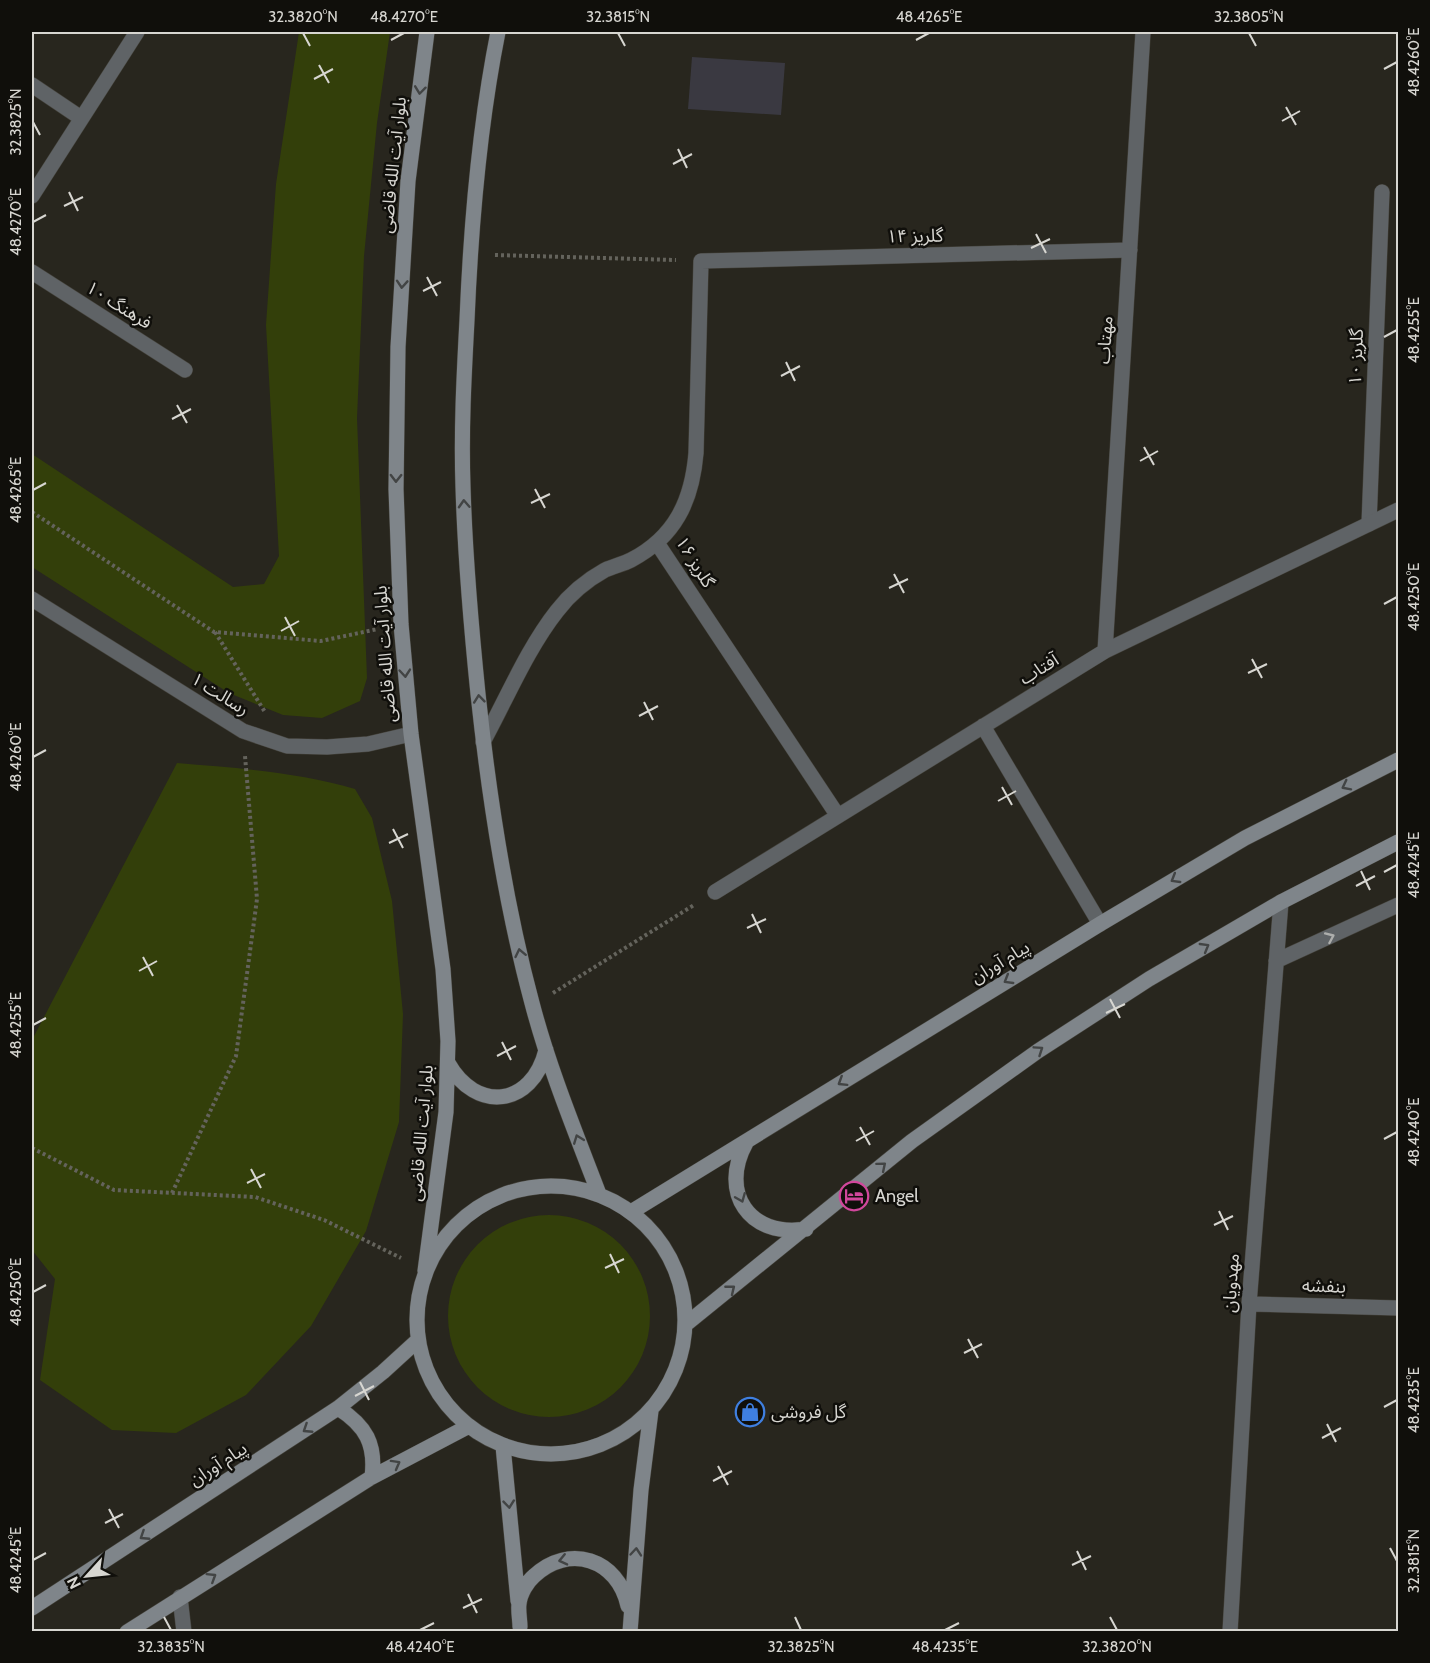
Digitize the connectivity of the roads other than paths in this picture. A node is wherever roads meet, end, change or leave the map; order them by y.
1 (136, 32) edge
2 (427, 32) edge
3 (498, 32) edge
4 (1143, 32) edge
5 (32, 85) edge
6 (81, 118) junction
7 (1382, 192) dead end
8 (32, 196) edge
9 (1130, 250) junction
10 (701, 261) joint
11 (32, 272) edge
12 (185, 370) dead end
13 (1398, 510) edge
14 (1369, 524) junction
15 (657, 543) junction
16 (32, 599) edge
17 (1105, 651) junction
18 (983, 726) junction
19 (411, 734) junction
20 (483, 742) junction
21 (1398, 760) edge
22 (838, 816) junction
23 (1398, 842) edge
24 (715, 892) road end
25 (1281, 902) junction
26 (1398, 906) edge
27 (1100, 924) junction
28 (1276, 961) junction
29 (546, 1050) junction
30 (448, 1062) junction
31 (746, 1143) junction
32 (599, 1194) junction
33 (631, 1212) junction
34 (806, 1228) junction
35 (425, 1270) junction
36 (1249, 1304) junction
37 (1398, 1308) edge
38 (685, 1325) junction
39 (418, 1340) junction
40 (338, 1408) junction
41 (651, 1411) junction
42 (469, 1426) junction
43 (502, 1446) junction
44 (372, 1477) junction
45 (180, 1597) junction
46 (32, 1608) edge
47 (630, 1615) junction
48 (520, 1629) edge
49 (127, 1632) edge
50 (184, 1632) edge
51 (630, 1632) edge
52 (1230, 1632) edge

1 - 6 street
2 -> 19 main road, بلوار آیت ‌الله قاضی
20 -> 3 main road
4 - 9 street, مهتاب
5 - 6 street
6 - 8 street
7 - 14 street, گلریز ۱۰
9 - 10 street, گلریز ۱۴
9 - 17 street, مهتاب
10 - 15 street, گلریز ۱۶
11 - 12 street, فرهنگ ۱۰
13 - 14 street, آفتاب
14 - 17 street, آفتاب
15 - 20 street
15 - 22 street, گلریز ۱۶
16 - 19 street, رسالت ۱
17 - 18 street, آفتاب
18 - 22 street, آفتاب
18 - 27 street
19 - 30 main road, بلوار آیت ‌الله قاضی
29 -> 20 main road
21 -> 27 main road, پیام آوران
22 - 24 street, آفتاب
23 - 25 main road
25 - 28 street, مهدویان
34 -> 25 main road
28 -> 26 street
27 -> 31 main road, پیام آوران
28 - 36 street, مهدویان
29 - 30 main road
32 -> 29 main road
30 - 35 main road, بلوار آیت ‌الله قاضی
31 - 33 main road, پیام آوران
31 -> 34 main road
32 - 33 main road
32 - 35 main road
33 - 38 main road
38 -> 34 main road
35 - 39 main road
36 - 37 street, بنفشه
36 - 52 street, مهدویان
38 - 41 main road
39 - 40 main road, پیام آوران
39 - 42 main road
40 - 44 main road
40 -> 46 main road, پیام آوران
41 - 43 main road
47 -> 41 main road
42 - 43 main road
44 -> 42 main road
43 -> 48 main road
45 -> 44 main road
45 - 49 main road
45 - 50 street
47 -> 48 main road
47 - 51 main road

